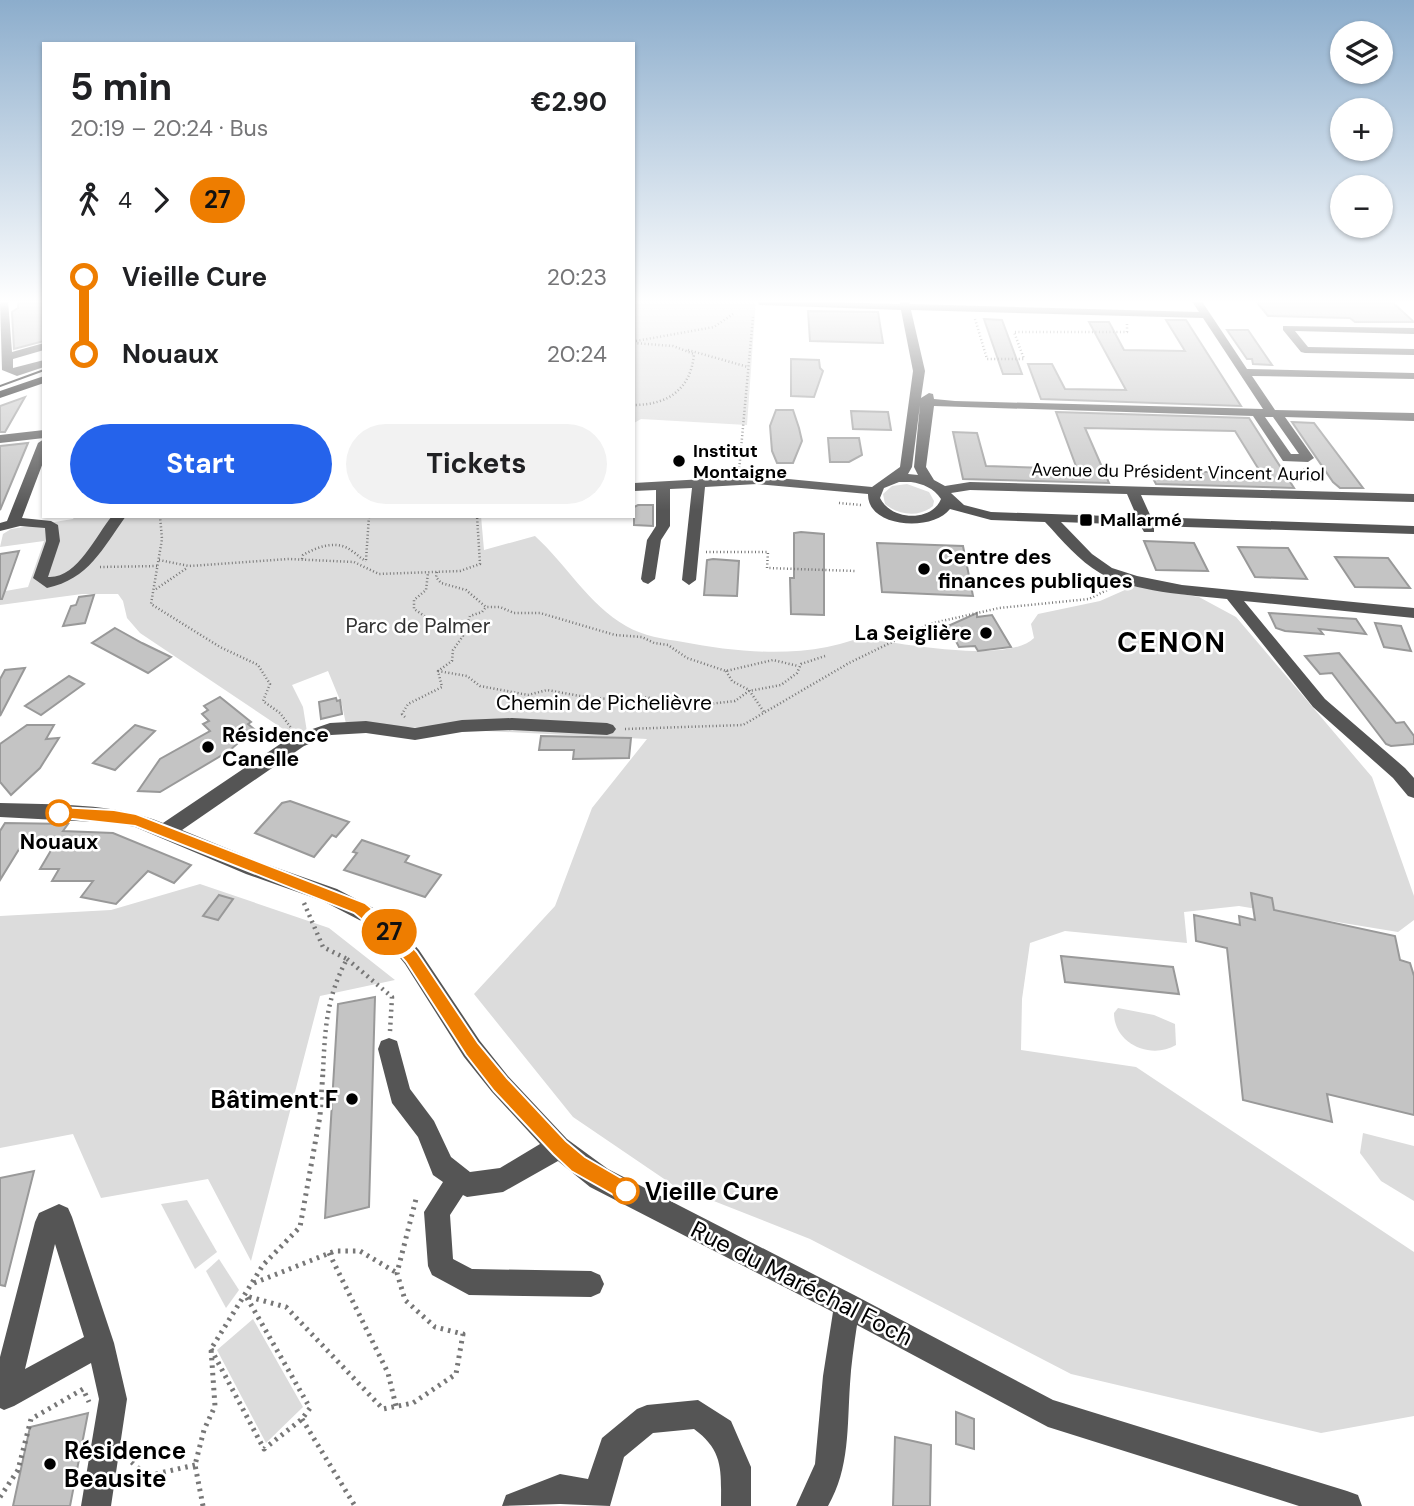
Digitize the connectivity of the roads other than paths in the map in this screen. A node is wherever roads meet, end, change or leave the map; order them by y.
1 (919, 370) edge
2 (1245, 372) joint
3 (1414, 376) edge
4 (42, 382) edge
5 (0, 397) edge
6 (922, 402) junction
7 (1256, 412) junction
8 (1274, 413) junction
9 (1414, 417) edge
10 (42, 434) edge
11 (0, 439) edge
12 (42, 447) edge
13 (890, 479) junction
14 (699, 482) junction
15 (929, 482) junction
16 (663, 485) junction
17 (635, 487) edge
18 (1132, 490) junction
19 (944, 495) junction
20 (874, 498) junction
21 (1414, 498) edge
22 (935, 516) junction
23 (117, 518) edge
24 (1052, 523) junction
25 (6, 525) edge
26 (1148, 526) junction
27 (1414, 530) edge
28 (1414, 537) edge
29 (1074, 545) junction
30 (1099, 551) dead end
31 (648, 579) dead end
32 (689, 580) dead end
33 (1232, 596) junction
34 (1414, 613) edge
35 (607, 729) road end
36 (1406, 771) edge
37 (1414, 791) edge
38 (2, 812) edge
39 (166, 831) junction
40 (389, 1049) road end
41 (559, 1147) junction
42 (459, 1179) junction
43 (591, 1284) dead end
44 (847, 1305) junction
45 (100, 1343) junction
46 (1282, 1496) edge
47 (596, 1501) edge
48 (96, 1506) edge
49 (517, 1506) edge
50 (736, 1506) edge
51 (811, 1506) edge
52 (1346, 1506) edge

1 - 6 street
2 - 3 street
2 - 8 street
4 - 5 main road
6 - 7 street
6 - 13 street
6 - 15 street
7 - 8 street
7 - 8 street
8 - 9 street
10 - 11 street
12 - 25 street
13 - 15 street
13 - 20 street
14 - 16 street
14 - 20 street
14 - 32 street
15 - 19 street
16 - 17 street
16 - 31 street
18 - 19 street, Avenue du Président Vincent Auriol
18 - 21 street, Avenue du Président Vincent Auriol
18 - 26 street
19 - 22 street
19 - 24 street
20 - 22 street
22 - 24 street
23 - 25 street
24 - 26 street
24 - 29 street
26 - 27 street
26 - 28 street
29 - 30 street
29 - 33 street
33 - 34 street
33 - 36 street
35 - 39 street, Chemin de Pichelièvre
36 - 37 street
38 - 39 street, Rue du Maréchal Foch
39 - 41 street, Rue du Maréchal Foch
40 - 42 street
41 - 42 street
41 - 44 street, Rue du Maréchal Foch
42 - 43 street
44 - 46 street, Rue du Maréchal Foch
44 - 51 street
45 - 45 street
45 - 48 street
46 - 52 street, Rue du Maréchal Foch
47 - 49 street
47 - 50 street

